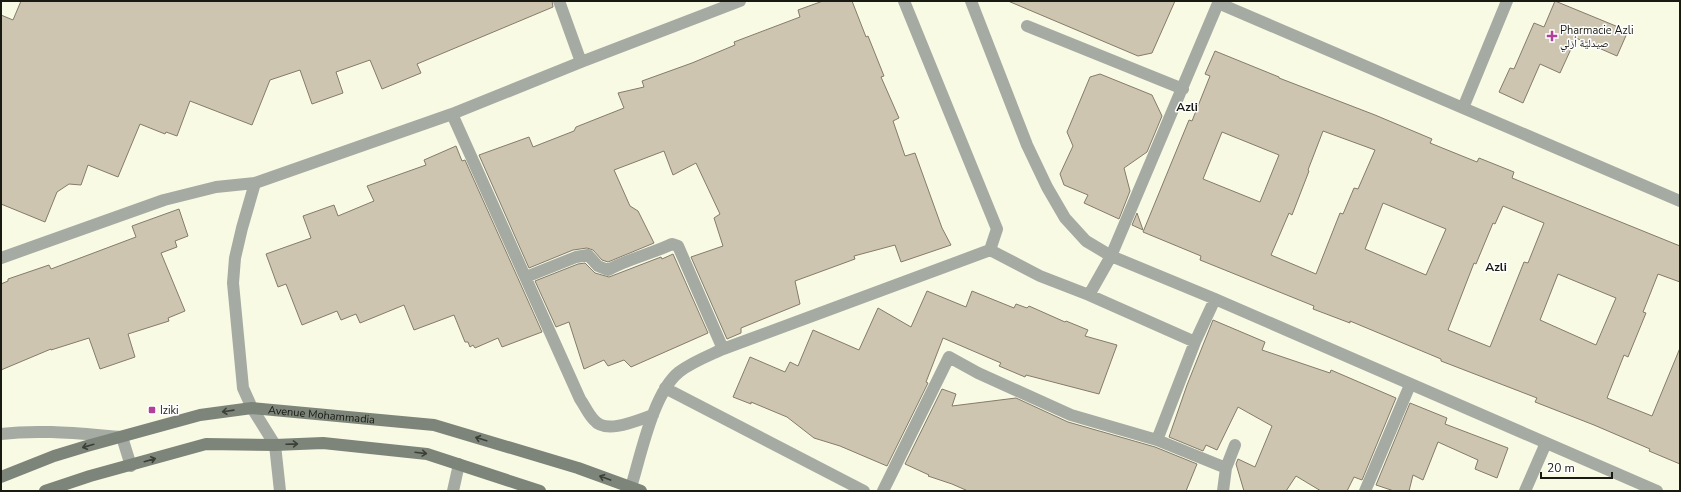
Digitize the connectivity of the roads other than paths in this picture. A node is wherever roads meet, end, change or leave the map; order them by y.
1 (560, 1) edge
2 (740, 1) edge
3 (904, 1) edge
4 (971, 1) edge
5 (1507, 1) edge
6 (1219, 2) edge
7 (709, 7) edge
8 (1027, 26) dead end
9 (581, 62) junction
10 (1183, 89) junction
11 (1463, 108) junction
12 (452, 114) junction
13 (255, 183) junction
14 (1680, 201) edge
15 (990, 250) junction
16 (4, 255) edge
17 (1111, 256) junction
18 (526, 277) junction
19 (1089, 295) junction
20 (1215, 299) junction
21 (1195, 342) junction
22 (723, 349) junction
23 (1410, 385) junction
24 (665, 388) junction
25 (252, 408) junction
26 (653, 415) junction
27 (1, 434) edge
28 (122, 437) junction
29 (1157, 440) junction
30 (1546, 443) junction
31 (275, 445) junction
32 (1235, 445) dead end
33 (459, 464) junction
34 (131, 466) junction
35 (1226, 468) junction
36 (1, 477) edge
37 (633, 490) edge
38 (45, 491) edge
39 (280, 491) edge
40 (453, 491) edge
41 (540, 491) edge
42 (864, 491) edge
43 (883, 491) edge
44 (1223, 491) edge
45 (1365, 491) edge
46 (1525, 491) edge
47 (1657, 491) edge

1 - 9 street
2 - 7 street
3 - 15 street
4 - 17 street
5 - 11 street
6 - 10 street
6 - 11 street
7 - 9 street
8 - 10 street
9 - 12 street
10 - 17 street
11 - 14 street
12 - 13 street
12 - 18 street
13 - 16 street
13 - 25 street
15 - 19 street
15 - 22 street
17 - 19 street
17 - 20 street
18 - 22 street
18 - 26 street
19 - 21 street
20 - 21 street
20 - 23 street
21 - 29 street
22 - 24 street
23 - 30 street
23 - 45 street
24 - 26 street
24 - 42 street
25 -> 28 street, Avenue Mohammadia
25 - 31 street
37 -> 25 street, Avenue Mohammadia
26 - 37 street
27 - 28 street
28 - 34 street
28 -> 36 street, Avenue Mohammadia
29 - 35 street
29 - 43 street
30 - 46 street
30 - 47 street
31 -> 33 street
34 -> 31 street
31 - 39 street
32 - 35 street
33 - 40 street
33 - 41 street
34 - 38 street
35 - 44 street

